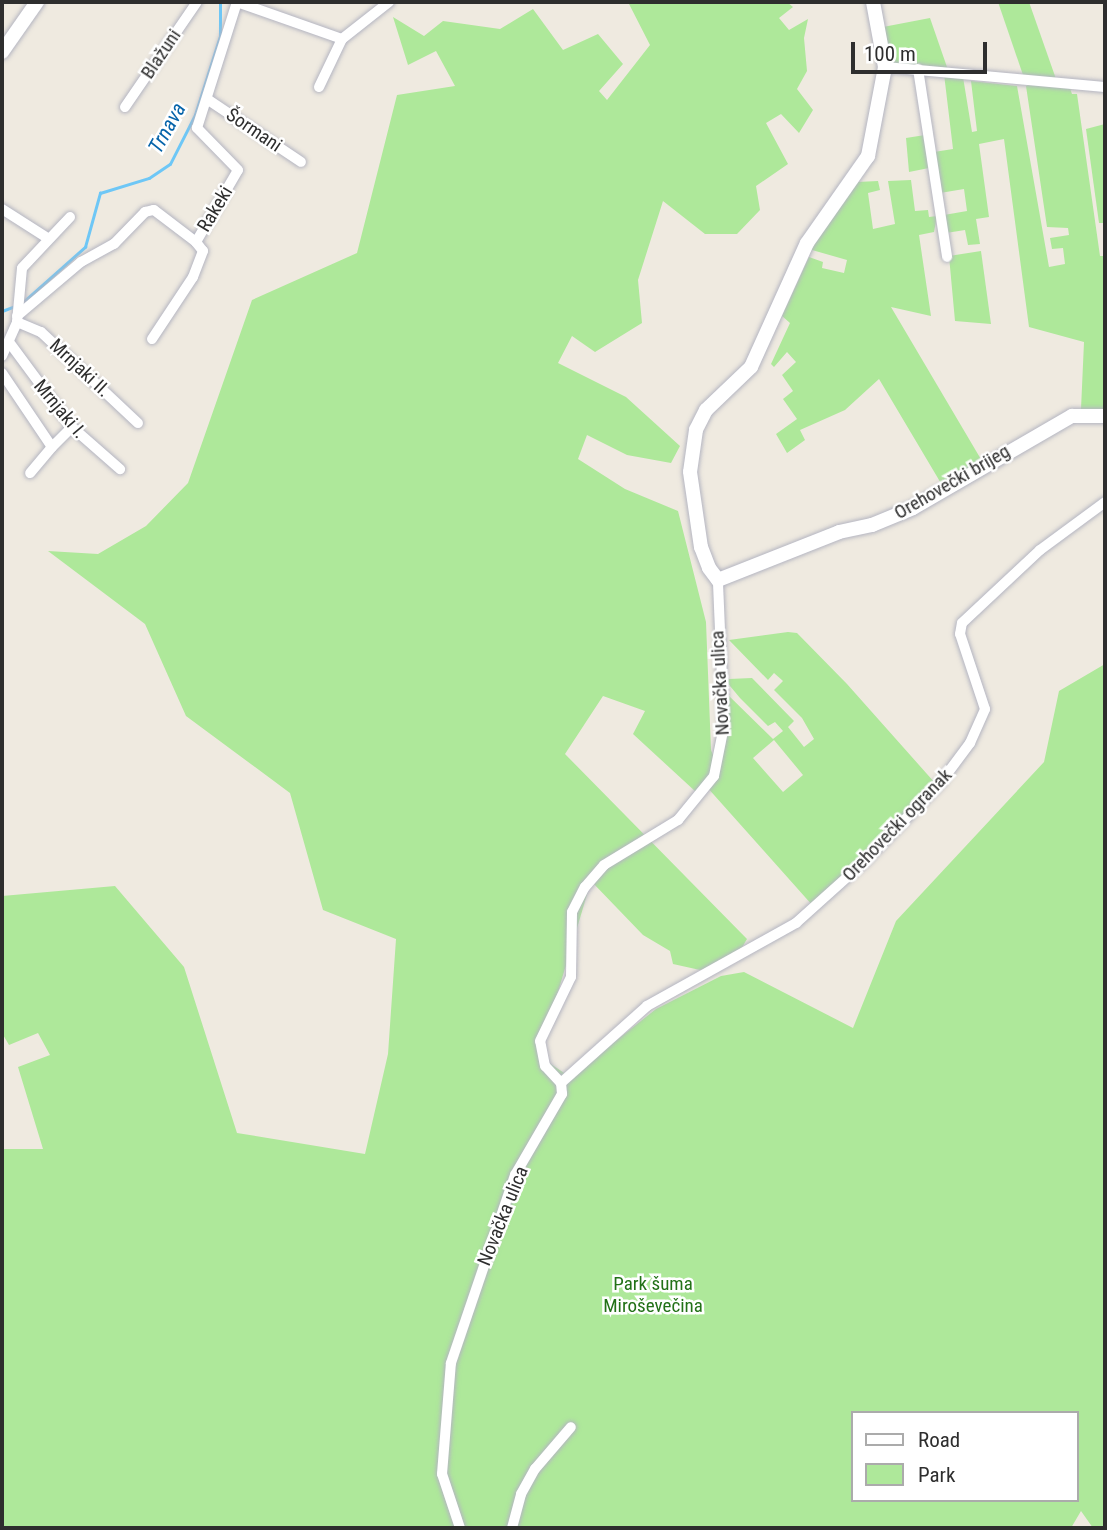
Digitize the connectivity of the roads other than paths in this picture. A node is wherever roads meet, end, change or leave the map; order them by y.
1 (37, 2) edge
2 (197, 2) edge
3 (237, 2) edge
4 (389, 2) edge
5 (873, 2) edge
6 (380, 5) edge
7 (342, 39) junction
8 (2, 52) edge
9 (885, 67) junction
10 (918, 69) junction
11 (319, 87) dead end
12 (1105, 88) edge
13 (207, 99) junction
14 (125, 107) dead end
15 (301, 162) dead end
16 (2, 209) edge
17 (70, 217) dead end
18 (46, 237) junction
19 (196, 242) junction
20 (947, 257) dead end
21 (16, 312) junction
22 (152, 338) dead end
23 (9, 342) junction
24 (2, 356) edge
25 (2, 373) edge
26 (1105, 416) edge
27 (138, 423) dead end
28 (72, 427) junction
29 (52, 447) junction
30 (120, 469) dead end
31 (30, 473) dead end
32 (1105, 502) edge
33 (718, 580) junction
34 (561, 1083) junction
35 (571, 1427) dead end
36 (460, 1528) edge
37 (512, 1528) edge

1 - 8 street
2 - 14 street, Blažuni
3 - 7 street
3 - 13 street, Rakeki
4 - 6 street
5 - 9 street
6 - 7 street
7 - 11 street
9 - 10 street
9 - 33 street
10 - 12 street
10 - 20 street
13 - 15 street, Šormani
13 - 19 street, Rakeki
16 - 18 street
17 - 18 street
18 - 21 street
19 - 21 street
19 - 22 street, Rakeki
21 - 23 street
21 - 27 street, Mrnjaki II.
23 - 24 street
23 - 28 street, Mrnjaki I.
25 - 29 street
26 - 33 street, Orehovečki brijeg
28 - 29 street
28 - 30 street, Mrnjaki I.
29 - 31 street
32 - 34 street, Orehovečki ogranak
33 - 34 street, Novačka ulica
34 - 36 street, Novačka ulica
35 - 37 street

